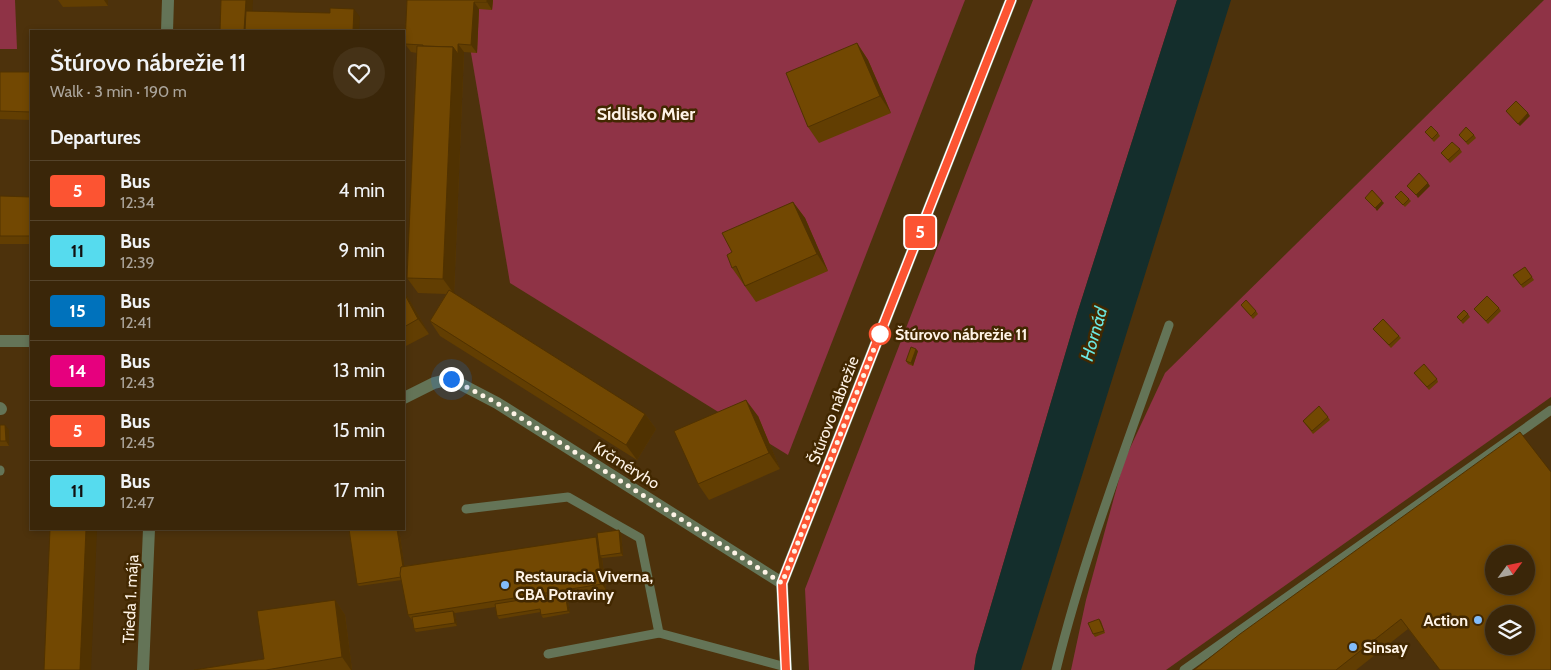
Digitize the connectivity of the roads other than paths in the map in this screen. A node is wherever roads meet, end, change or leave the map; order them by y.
1 (168, 0) edge
2 (1011, 0) edge
3 (167, 30) edge
4 (1169, 325) dead end
5 (0, 341) edge
6 (30, 341) edge
7 (405, 398) edge
8 (1551, 410) edge
9 (466, 509) dead end
10 (149, 530) edge
11 (782, 583) junction
12 (659, 633) junction
13 (548, 654) dead end
14 (786, 669) edge
15 (143, 670) edge
16 (1056, 670) edge
17 (1184, 670) edge

1 - 3 street
2 - 11 street, Štúrovo nábrežie
4 - 16 lane
5 - 6 street
7 - 11 street, Krčméryho
8 - 17 lane
9 - 12 lane
10 - 15 street, Trieda 1. mája
11 - 14 street, Štúrovo nábrežie
12 - 13 lane
12 - 14 lane

